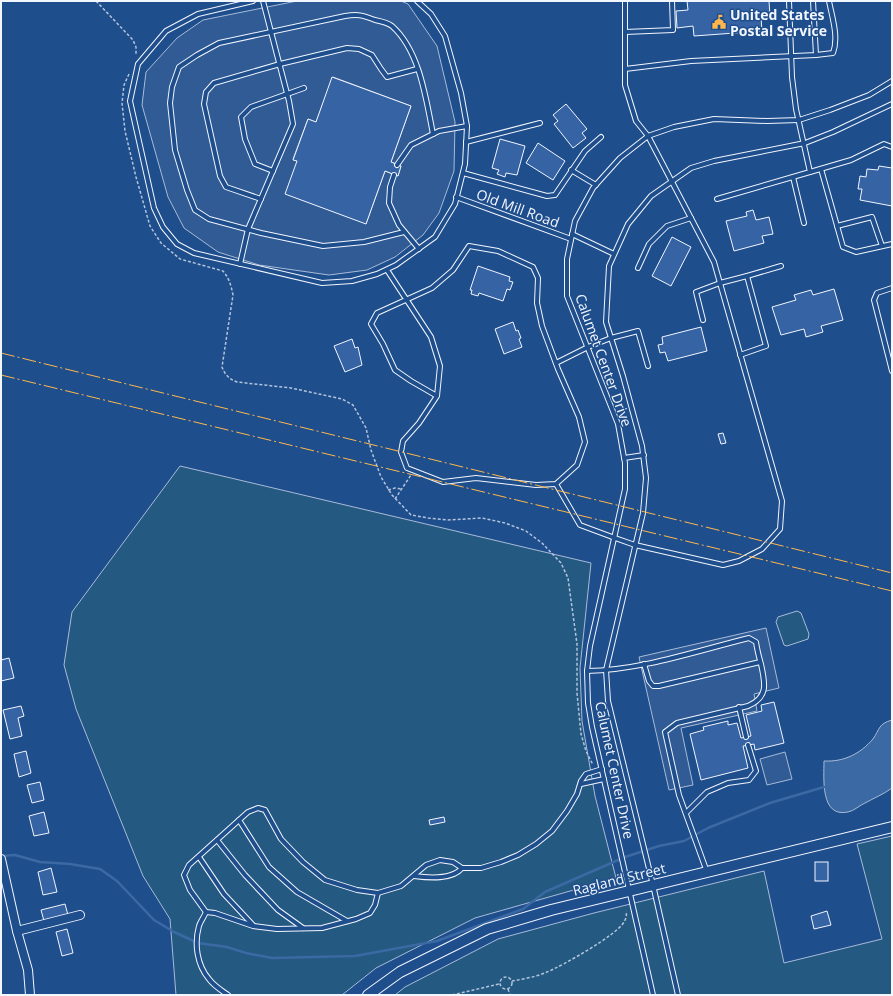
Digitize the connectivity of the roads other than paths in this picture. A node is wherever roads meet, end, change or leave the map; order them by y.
1 (253, 1) edge
2 (263, 1) edge
3 (417, 1) edge
4 (625, 1) edge
5 (672, 1) edge
6 (789, 1) edge
7 (813, 1) edge
8 (830, 1) edge
9 (272, 31) junction
10 (625, 32) junction
11 (816, 55) junction
12 (792, 57) junction
13 (280, 64) junction
14 (625, 69) junction
15 (417, 70) junction
16 (892, 81) edge
17 (304, 88) dead end
18 (288, 95) junction
19 (892, 104) edge
20 (799, 120) junction
21 (540, 123) dead end
22 (467, 126) junction
23 (433, 134) junction
24 (648, 136) junction
25 (600, 138) dead end
26 (466, 142) junction
27 (805, 143) junction
28 (892, 147) edge
29 (398, 165) dead end
30 (821, 169) junction
31 (571, 170) junction
32 (273, 171) junction
33 (810, 172) junction
34 (463, 173) junction
35 (394, 175) dead end
36 (793, 177) junction
37 (672, 182) junction
38 (596, 184) junction
39 (456, 197) junction
40 (716, 199) dead end
41 (261, 200) junction
42 (691, 218) junction
43 (804, 223) dead end
44 (837, 226) junction
45 (248, 229) junction
46 (404, 232) junction
47 (572, 234) junction
48 (571, 239) junction
49 (892, 244) edge
50 (882, 246) junction
51 (419, 249) junction
52 (614, 254) junction
53 (240, 264) junction
54 (781, 266) dead end
55 (638, 268) dead end
56 (387, 270) junction
57 (747, 276) junction
58 (720, 283) junction
59 (892, 288) edge
60 (406, 299) junction
61 (703, 320) dead end
62 (611, 338) junction
63 (588, 347) junction
64 (740, 355) junction
65 (556, 363) junction
66 (648, 366) dead end
67 (892, 372) edge
68 (437, 396) junction
69 (644, 455) junction
70 (624, 458) junction
71 (556, 484) junction
72 (614, 538) junction
73 (635, 545) junction
74 (760, 662) junction
75 (644, 664) junction
76 (606, 670) junction
77 (587, 671) junction
78 (739, 707) junction
79 (746, 737) dead end
80 (748, 745) dead end
81 (602, 769) junction
82 (604, 779) junction
83 (581, 784) junction
84 (686, 813) junction
85 (239, 820) junction
86 (892, 827) edge
87 (217, 840) junction
88 (199, 857) junction
89 (1, 859) edge
90 (462, 868) junction
91 (708, 872) junction
92 (414, 876) junction
93 (653, 885) junction
94 (630, 891) junction
95 (378, 893) junction
96 (206, 912) junction
97 (80, 915) dead end
98 (346, 922) junction
99 (253, 926) junction
100 (303, 929) junction
101 (17, 931) junction
102 (30, 995) edge
103 (228, 995) edge
104 (368, 995) edge
105 (653, 995) edge
106 (678, 995) edge

1 - 53 lane
2 - 9 lane
3 - 22 lane
4 - 10 lane
5 - 10 lane
6 - 12 lane
7 - 11 lane
8 - 11 lane
9 - 13 lane
9 - 15 lane
9 - 45 lane
10 - 14 lane
11 - 12 lane
12 - 14 lane
12 - 20 lane
13 - 15 lane
13 - 18 lane
13 - 41 lane
14 - 24 lane
15 - 23 lane
16 - 20 lane, Calumet Center Drive
17 - 18 lane
18 - 32 lane
18 - 32 lane
19 - 27 lane, Calumet Center Drive
20 - 24 lane, Calumet Center Drive
20 - 27 lane
21 - 26 lane
22 - 23 lane
22 - 26 lane
23 - 29 lane
24 - 37 lane
24 - 38 lane, Calumet Center Drive
25 - 31 lane
26 - 34 lane
27 - 33 lane
27 - 37 lane, Calumet Center Drive
28 - 30 lane
30 - 33 lane
30 - 44 lane
31 - 34 lane
31 - 38 lane
32 - 41 lane
33 - 36 lane
34 - 39 lane
35 - 46 lane
36 - 40 lane
36 - 43 lane
37 - 42 lane
37 - 52 lane, Calumet Center Drive
38 - 47 lane, Calumet Center Drive
39 - 48 lane, Old Mill Road
39 - 51 lane
41 - 45 lane
42 - 55 lane
42 - 58 lane
44 - 50 lane
44 - 50 lane
45 - 46 lane
45 - 53 lane
46 - 51 lane
47 - 48 lane, Calumet Center Drive
47 - 52 lane
48 - 63 lane, Calumet Center Drive
49 - 50 lane
51 - 56 lane
52 - 62 lane, Calumet Center Drive
53 - 56 lane
54 - 57 lane
56 - 60 lane
57 - 58 lane
57 - 64 lane
58 - 61 lane
58 - 64 lane
59 - 67 lane
60 - 65 lane
60 - 68 lane
60 - 68 lane
62 - 63 lane
62 - 66 lane
62 - 69 lane, Calumet Center Drive
63 - 65 lane
63 - 70 lane, Calumet Center Drive
64 - 73 lane
65 - 71 lane
68 - 71 lane
69 - 70 lane
69 - 73 lane, Calumet Center Drive
70 - 72 lane, Calumet Center Drive
71 - 72 lane
72 - 73 lane
72 - 77 lane, Calumet Center Drive
73 - 76 lane, Calumet Center Drive
74 - 75 lane
74 - 75 lane
74 - 78 lane
75 - 76 lane
76 - 77 lane
76 - 93 lane, Calumet Center Drive
77 - 81 lane, Calumet Center Drive
78 - 79 lane
78 - 84 lane
80 - 84 lane
81 - 82 lane, Calumet Center Drive
81 - 83 lane
82 - 83 lane
82 - 94 lane, Calumet Center Drive
83 - 90 lane
84 - 91 lane
85 - 87 lane
85 - 95 lane
85 - 98 lane
86 - 91 street, Ragland Street
87 - 88 lane
87 - 100 lane
88 - 96 lane
88 - 99 lane
89 - 101 street
90 - 92 lane
90 - 92 lane
91 - 93 street, Ragland Street
92 - 95 lane
93 - 94 street, Ragland Street
93 - 106 lane, Calumet Center Drive
94 - 104 street, Ragland Street
94 - 105 lane, Calumet Center Drive
95 - 98 lane
96 - 99 lane
96 - 103 lane
97 - 101 street
98 - 100 lane
99 - 100 lane
101 - 102 street

